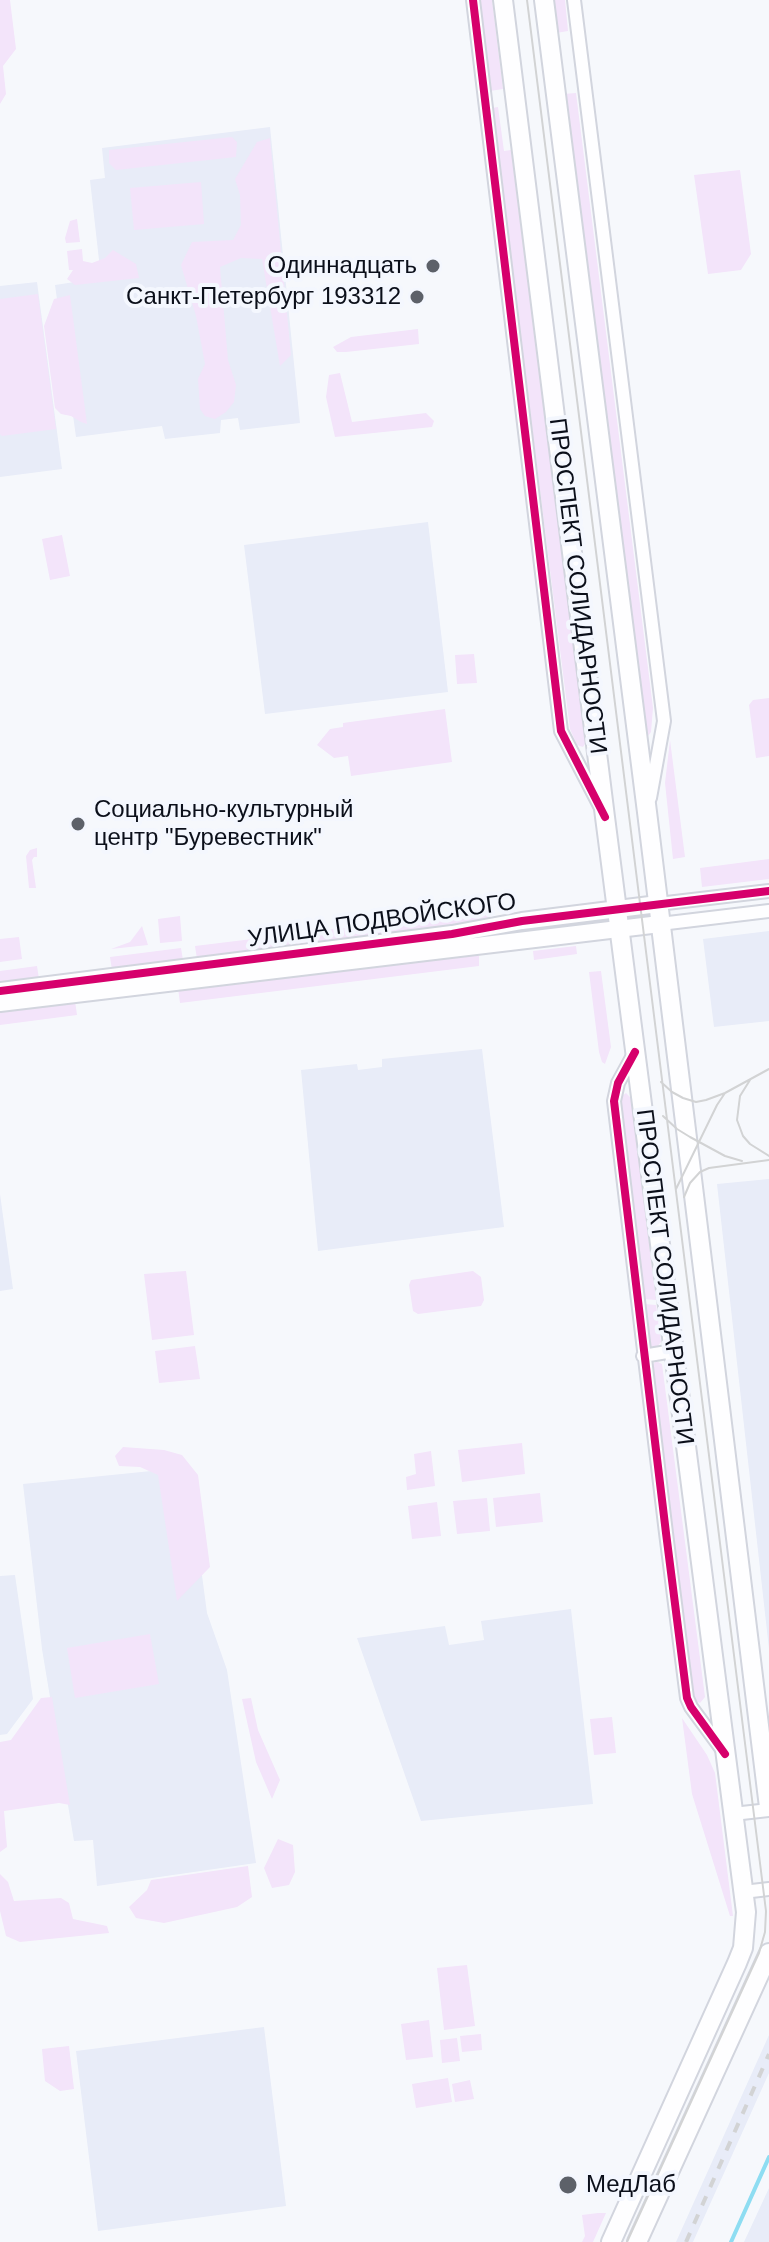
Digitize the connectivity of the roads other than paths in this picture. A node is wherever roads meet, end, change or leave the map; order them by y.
1 (473, 0) edge
2 (503, 0) edge
3 (544, 0) edge
4 (574, 0) edge
5 (647, 812) junction
6 (605, 817) junction
7 (769, 891) edge
8 (658, 904) junction
9 (769, 911) edge
10 (620, 919) junction
11 (660, 924) junction
12 (0, 991) edge
13 (0, 1003) edge
14 (635, 1052) junction
15 (673, 1351) junction
16 (643, 1356) junction
17 (725, 1754) junction
18 (769, 1808) edge
19 (733, 1814) junction
20 (769, 1889) edge
21 (743, 1892) junction
22 (769, 1953) edge
23 (611, 2242) edge
24 (637, 2242) edge

1 - 6 street
2 - 6 main road, ПРОСПЕКТ СОЛИДАРНОСТИ
3 - 5 main road, ПРОСПЕКТ СОЛИДАРНОСТИ
4 - 5 street
5 - 8 main road, ПРОСПЕКТ СОЛИДАРНОСТИ
6 - 10 main road, ПРОСПЕКТ СОЛИДАРНОСТИ
7 - 8 street, УЛИЦА ПОДВОЙСКОГО
8 - 10 street, УЛИЦА ПОДВОЙСКОГО
8 - 11 main road, ПРОСПЕКТ СОЛИДАРНОСТИ
9 - 11 street, УЛИЦА ПОДВОЙСКОГО
10 - 11 street, УЛИЦА ПОДВОЙСКОГО
10 - 12 street, УЛИЦА ПОДВОЙСКОГО
10 - 13 street, УЛИЦА ПОДВОЙСКОГО
10 - 14 main road, ПРОСПЕКТ СОЛИДАРНОСТИ
11 - 18 main road, ПРОСПЕКТ СОЛИДАРНОСТИ
14 - 15 main road, ПРОСПЕКТ СОЛИДАРНОСТИ
14 - 16 street
15 - 16 street
15 - 17 main road, ПРОСПЕКТ СОЛИДАРНОСТИ
16 - 17 street
17 - 19 main road, ПРОСПЕКТ СОЛИДАРНОСТИ
18 - 19 street
19 - 21 main road, ПРОСПЕКТ СОЛИДАРНОСТИ
20 - 21 street
21 - 23 main road, ПРОСПЕКТ СОЛИДАРНОСТИ
22 - 24 main road

